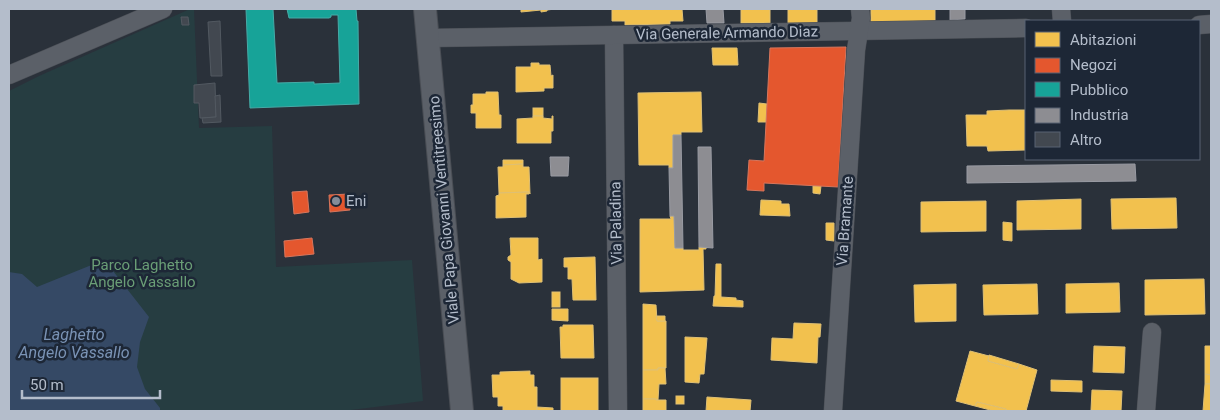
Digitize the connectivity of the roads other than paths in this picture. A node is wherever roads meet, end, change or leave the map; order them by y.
1 (163, 9) edge
2 (425, 9) edge
3 (860, 9) edge
4 (1025, 28) edge
5 (859, 31) junction
6 (614, 35) junction
7 (428, 38) junction
8 (9, 75) edge
9 (1152, 332) dead end
10 (462, 411) edge
11 (618, 411) edge
12 (833, 411) edge
13 (1146, 411) edge

1 - 8 street
2 - 7 street, Viale Papa Giovanni Ventitreesimo
3 - 5 street, Via Bramante
4 - 5 street, Via Generale Armando Diaz
5 - 6 street, Via Generale Armando Diaz
5 - 12 street, Via Bramante
6 - 7 street, Via Generale Armando Diaz
6 - 11 street, Via Paladina
7 - 10 street, Viale Papa Giovanni Ventitreesimo
9 - 13 street

